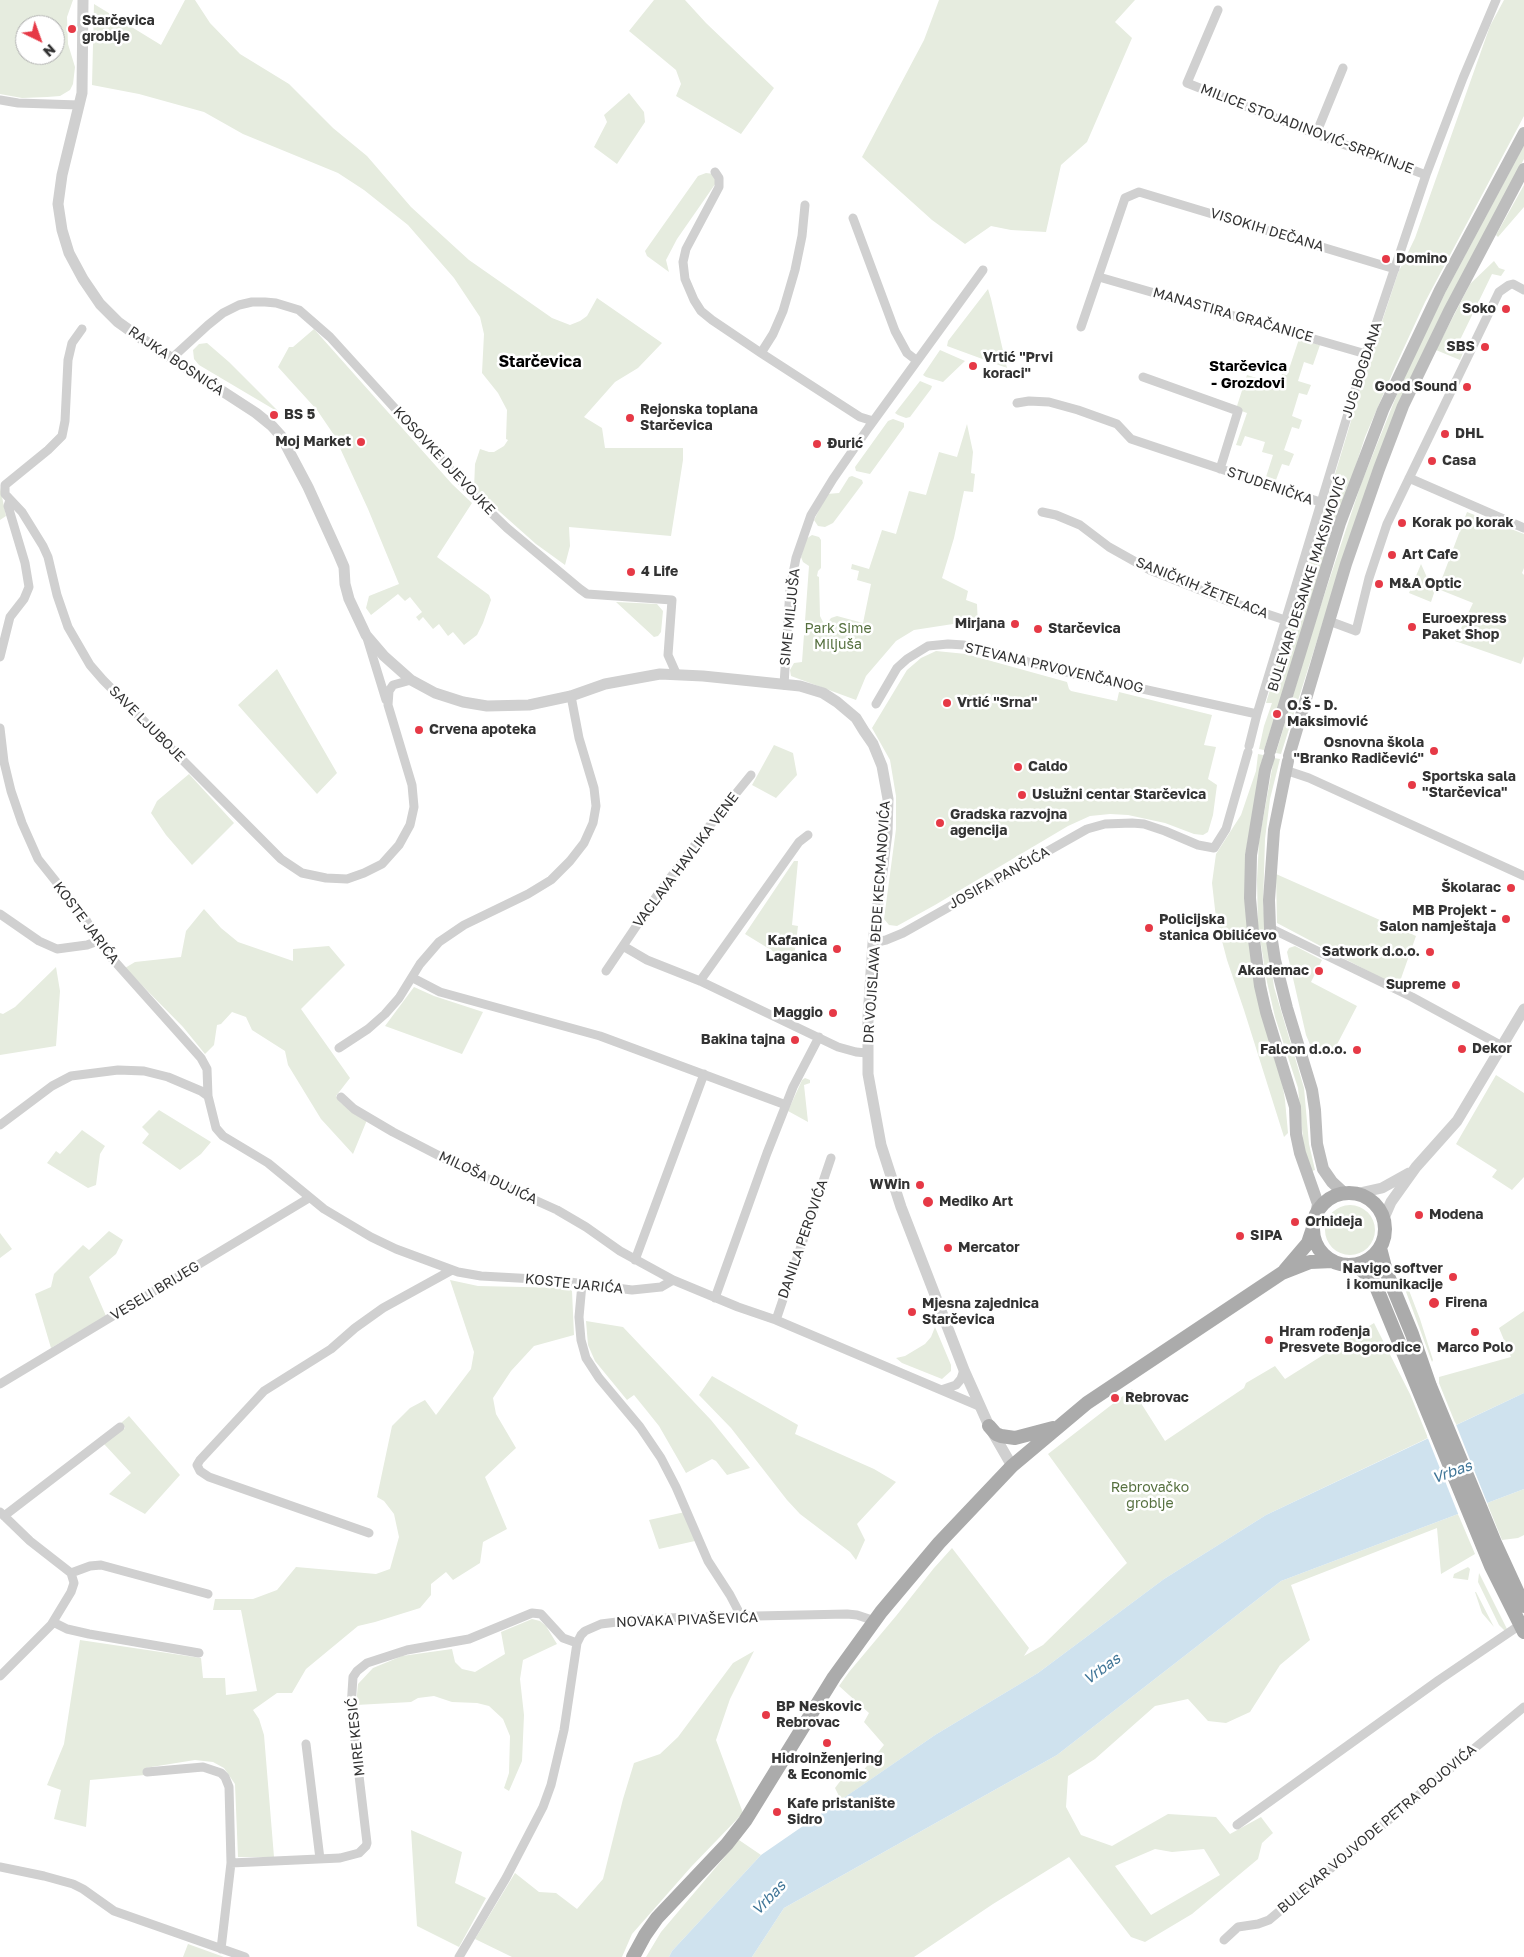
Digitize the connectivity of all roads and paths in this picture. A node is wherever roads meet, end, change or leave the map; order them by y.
1 (83, 0) edge
2 (1496, 0) edge
3 (1218, 10) dead end
4 (1343, 68) dead end
5 (0, 100) edge
6 (79, 105) junction
7 (1524, 133) edge
8 (1316, 134) junction
9 (1524, 169) edge
10 (715, 172) dead end
11 (1426, 175) junction
12 (805, 205) dead end
13 (853, 218) dead end
14 (1395, 269) junction
15 (983, 270) dead end
16 (1099, 277) junction
17 (1524, 290) edge
18 (1081, 327) dead end
19 (82, 329) dead end
20 (761, 353) junction
21 (1366, 354) junction
22 (172, 358) junction
23 (916, 360) junction
24 (1143, 377) dead end
25 (1017, 403) dead end
26 (872, 421) junction
27 (1220, 469) junction
28 (1409, 478) junction
29 (10, 500) junction
30 (1320, 502) junction
31 (1042, 512) dead end
32 (1524, 528) edge
33 (1285, 620) junction
34 (1329, 622) junction
35 (366, 635) junction
36 (0, 657) edge
37 (676, 673) junction
38 (411, 680) junction
39 (784, 685) junction
40 (571, 696) junction
41 (876, 704) dead end
42 (388, 705) junction
43 (1257, 714) junction
44 (0, 728) edge
45 (1287, 762) junction
46 (751, 775) dead end
47 (808, 835) dead end
48 (1214, 848) joint
49 (1524, 876) edge
50 (0, 914) edge
51 (1270, 928) junction
52 (98, 941) junction
53 (873, 943) junction
54 (623, 946) junction
55 (606, 971) dead end
56 (413, 978) junction
57 (700, 981) junction
58 (1524, 1009) edge
59 (819, 1037) junction
60 (1502, 1046) junction
61 (339, 1048) dead end
62 (867, 1053) junction
63 (704, 1074) junction
64 (208, 1096) junction
65 (341, 1097) dead end
66 (786, 1105) junction
67 (0, 1125) edge
68 (831, 1158) dead end
69 (1416, 1167) junction
70 (1350, 1194) junction
71 (309, 1198) junction
72 (1384, 1218) junction
73 (1315, 1222) junction
74 (1380, 1248) junction
75 (635, 1260) junction
76 (1333, 1261) junction
77 (1350, 1265) junction
78 (452, 1270) junction
79 (1282, 1273) junction
80 (673, 1280) junction
81 (582, 1284) junction
82 (715, 1298) junction
83 (776, 1320) junction
84 (964, 1370) junction
85 (0, 1384) edge
86 (1424, 1389) junction
87 (941, 1390) junction
88 (980, 1406) junction
89 (989, 1426) junction
90 (120, 1427) dead end
91 (1056, 1427) junction
92 (1012, 1466) junction
93 (2, 1514) edge
94 (369, 1532) dead end
95 (1489, 1546) junction
96 (71, 1573) junction
97 (208, 1594) dead end
98 (1524, 1606) edge
99 (741, 1616) junction
100 (874, 1621) junction
101 (53, 1622) junction
102 (1522, 1629) edge
103 (577, 1643) junction
104 (198, 1653) dead end
105 (0, 1676) edge
106 (1524, 1707) edge
107 (306, 1744) dead end
108 (147, 1772) dead end
109 (1238, 1825) dead end
110 (320, 1859) junction
111 (231, 1863) junction
112 (0, 1867) edge
113 (1224, 1940) dead end
114 (221, 1949) junction
115 (245, 1957) edge
116 (459, 1957) edge
117 (633, 1957) edge

1 - 6 street, RAJKA BOSNIĆA
2 - 11 street, JUG BOGDANA
3 - 8 street, MILICE STOJADINOVIĆ-SRPKINJE
4 - 8 street
5 - 6 street
6 - 22 street, RAJKA BOSNIĆA
7 - 73 main road, BULEVAR DESANKE MAKSIMOVIĆ
8 - 11 street, MILICE STOJADINOVIĆ-SRPKINJE
9 - 34 main road
10 - 20 street
11 - 14 street, JUG BOGDANA
12 - 20 street
13 - 23 street
14 - 16 street, VISOKIH DEČANA
14 - 21 street, JUG BOGDANA
15 - 23 street, SIME MILJUŠA
16 - 18 street
16 - 21 street, MANASTIRA GRAČANICE
17 - 28 street
19 - 29 street
20 - 26 street
21 - 30 street, JUG BOGDANA
22 - 35 street, RAJKA BOSNIĆA
22 - 37 street, KOSOVKE DJEVOJKE
23 - 26 street, SIME MILJUŠA
24 - 27 street, STUDENIČKA
25 - 27 street, STUDENIČKA
26 - 39 street, SIME MILJUŠA
27 - 30 street, STUDENIČKA
28 - 32 street
28 - 34 street
29 - 36 street
29 - 42 street, SAVE LJUBOJE
30 - 33 street, JUG BOGDANA
31 - 33 street, SANIČKIH ŽETELACA
33 - 43 street, JUG BOGDANA
34 - 45 main road
35 - 38 street, RAJKA BOSNIĆA
35 - 42 street, SAVE LJUBOJE
37 - 39 street, DR VOJISLAVA ĐEDE KECMANOVIĆA
37 - 40 street, DR VOJISLAVA ĐEDE KECMANOVIĆA
38 - 40 street, DR VOJISLAVA ĐEDE KECMANOVIĆA
38 - 42 street
39 - 53 street, DR VOJISLAVA ĐEDE KECMANOVIĆA
40 - 56 street
41 - 43 street, STEVANA PRVOVENČANOG
43 - 48 street, JUG BOGDANA
44 - 52 street, KOSTE JARIĆA
45 - 49 street
45 - 51 main road
46 - 54 street, VACLAVA HAVLIKA VENE
47 - 57 street
48 - 53 street, JOSIFA PANČIĆA
50 - 52 street
51 - 60 street
51 - 70 main road
52 - 64 street, KOSTE JARIĆA
53 - 62 street, DR VOJISLAVA ĐEDE KECMANOVIĆA
54 - 55 street, VACLAVA HAVLIKA VENE
54 - 57 street
56 - 61 street
56 - 63 street
57 - 59 street
58 - 60 street
59 - 62 street
59 - 66 street
60 - 69 street
62 - 84 street, DR VOJISLAVA ĐEDE KECMANOVIĆA
63 - 66 street
63 - 75 street
64 - 67 street
64 - 71 street, KOSTE JARIĆA
65 - 75 street, MILOŠA DUJIĆA
66 - 82 street
68 - 83 street, DANILA PEROVIĆA
69 - 70 street
69 - 72 street
70 - 72 main road
70 - 73 main road
71 - 78 street, KOSTE JARIĆA
71 - 85 street, VESELI BRIJEG
72 - 74 main road
73 - 76 main road
73 - 79 main road
74 - 77 main road
74 - 86 main road
75 - 80 street, MILOŠA DUJIĆA
76 - 77 main road
76 - 79 main road
77 - 86 main road
78 - 81 street, KOSTE JARIĆA
78 - 94 street
79 - 91 main road
80 - 81 street, KOSTE JARIĆA
80 - 82 street
81 - 99 street
82 - 83 street
83 - 87 street
84 - 87 street
84 - 88 street, DR VOJISLAVA ĐEDE KECMANOVIĆA
86 - 95 main road
87 - 88 street
88 - 89 street, DR VOJISLAVA ĐEDE KECMANOVIĆA
89 - 91 main road
89 - 92 street, DR VOJISLAVA ĐEDE KECMANOVIĆA
90 - 93 street
91 - 92 main road
92 - 100 main road
93 - 96 street
95 - 98 main road
95 - 102 main road
96 - 97 street
96 - 101 street
99 - 100 street, NOVAKA PIVAŠEVIĆA
99 - 103 street, NOVAKA PIVAŠEVIĆA
100 - 117 main road
101 - 104 street
101 - 105 street
102 - 109 street
103 - 110 street, MIRE KESIĆ
103 - 116 street
106 - 113 street, BULEVAR VOJVODE PETRA BOJOVIĆA
107 - 110 street
108 - 111 street
110 - 111 street, MIRE KESIĆ
111 - 114 street
112 - 114 street
114 - 115 street

